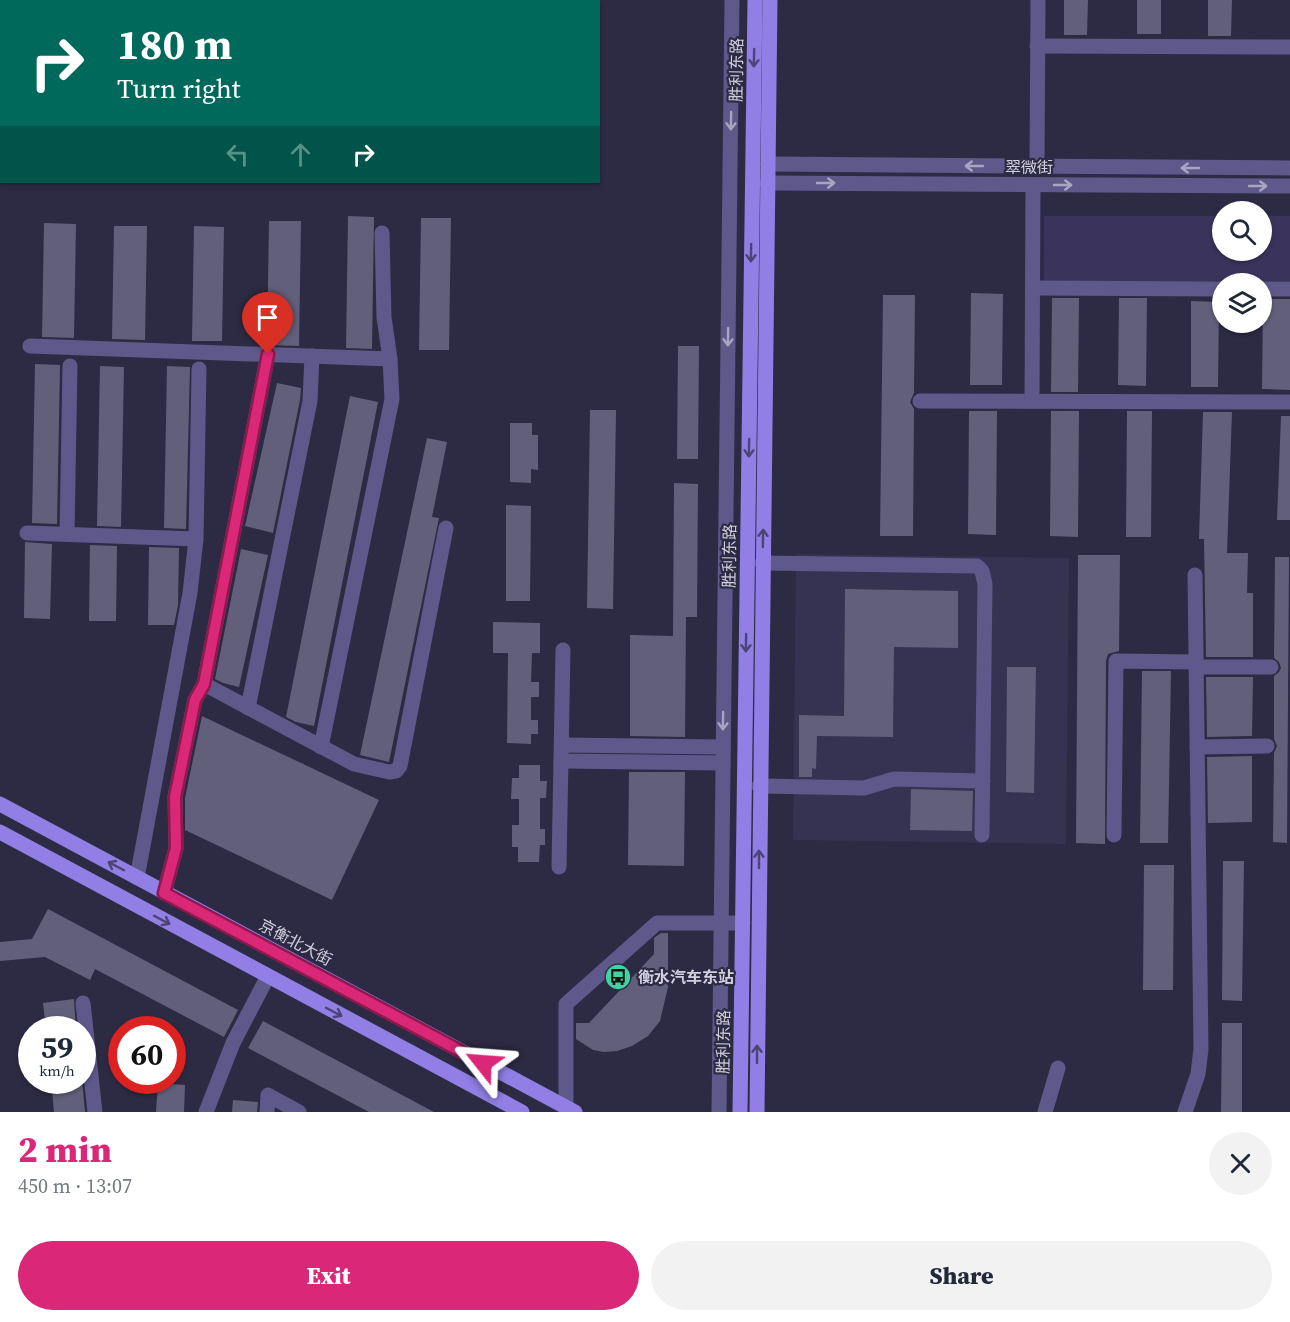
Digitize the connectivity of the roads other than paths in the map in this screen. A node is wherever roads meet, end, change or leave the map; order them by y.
1 (732, 0) edge
2 (755, 0) edge
3 (770, 0) edge
4 (1038, 0) edge
5 (1038, 46) junction
6 (1290, 47) edge
7 (768, 164) junction
8 (1037, 166) junction
9 (1290, 168) edge
10 (768, 183) junction
11 (1033, 184) junction
12 (1290, 186) edge
13 (382, 233) dead end
14 (1033, 288) junction
15 (1212, 289) edge
16 (1272, 289) edge
17 (1290, 289) edge
18 (30, 346) dead end
19 (268, 354) junction
20 (312, 356) junction
21 (390, 359) junction
22 (70, 366) dead end
23 (199, 369) dead end
24 (920, 401) dead end
25 (1032, 401) junction
26 (1290, 402) edge
27 (446, 528) dead end
28 (27, 533) dead end
29 (67, 534) junction
30 (196, 539) junction
31 (762, 563) junction
32 (1195, 575) dead end
33 (563, 650) dead end
34 (1196, 665) junction
35 (1271, 667) dead end
36 (204, 684) junction
37 (248, 708) junction
38 (562, 745) junction
39 (1267, 746) dead end
40 (321, 747) junction
41 (1197, 747) junction
42 (723, 755) junction
43 (561, 761) junction
44 (983, 781) junction
45 (759, 786) junction
46 (0, 804) edge
47 (0, 832) edge
48 (982, 835) dead end
49 (1114, 835) dead end
50 (559, 867) dead end
51 (137, 878) junction
52 (164, 893) junction
53 (721, 923) junction
54 (742, 923) junction
55 (268, 976) junction
56 (83, 1003) dead end
57 (1058, 1068) dead end
58 (571, 1110) edge
59 (96, 1112) edge
60 (206, 1112) edge
61 (267, 1112) edge
62 (299, 1112) edge
63 (522, 1112) edge
64 (719, 1112) edge
65 (740, 1112) edge
66 (757, 1112) edge
67 (1045, 1112) edge
68 (1185, 1112) edge

1 -> 42 street
2 -> 54 main road, 胜利东路
3 - 7 main road, 胜利东路
4 - 5 street
5 - 6 street
5 - 8 street
8 -> 7 street, 翠微街
7 - 10 main road, 胜利东路
9 -> 8 street, 翠微街
10 -> 11 street, 翠微街
31 -> 10 main road, 胜利东路
11 -> 12 street, 翠微街
11 - 14 street
13 - 21 street
14 - 15 street
14 - 25 street
16 - 17 street
18 - 19 street
19 - 20 street
19 - 36 street
20 - 21 street
20 - 37 street
21 - 40 street
22 - 29 street
23 - 30 street
24 - 25 street
25 - 26 street
27 - 40 street
28 - 29 street
29 - 30 street
30 - 51 street
31 - 44 street
31 - 45 main road, 胜利东路
32 - 34 street
33 - 38 street
34 - 35 street
34 - 41 street
34 - 49 street
36 - 37 street
36 - 52 street
37 - 40 street
38 - 42 street
38 - 43 street
39 - 41 street
41 - 68 street
42 - 43 street
42 - 53 street
43 - 50 street
44 - 45 street
44 - 48 street
66 -> 45 main road, 胜利东路
51 -> 46 main road, 京衡北大街
47 -> 55 main road
51 - 52 main road, 京衡北大街
52 - 58 main road, 京衡北大街
53 - 54 street
53 - 58 street
53 - 64 street
54 - 65 main road, 胜利东路
55 - 60 street
55 -> 63 main road
56 - 59 street
57 - 67 street
61 - 62 street

